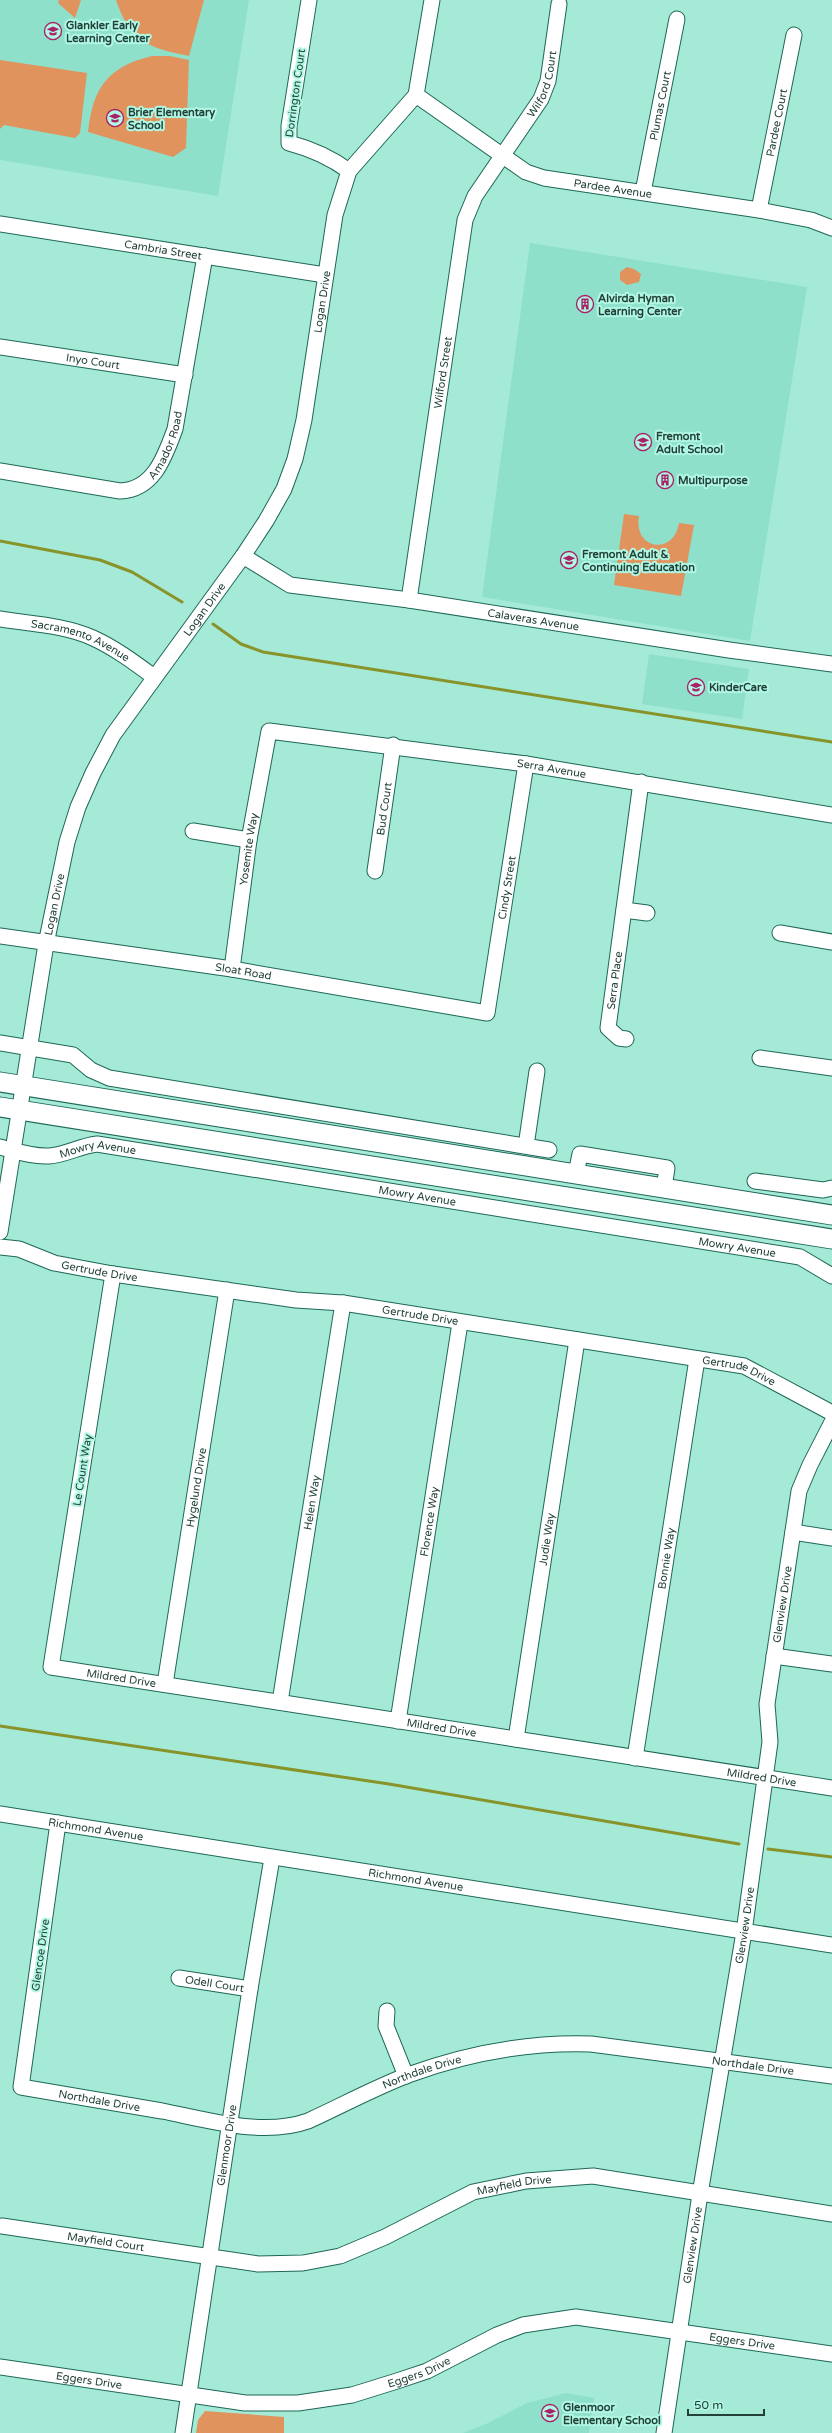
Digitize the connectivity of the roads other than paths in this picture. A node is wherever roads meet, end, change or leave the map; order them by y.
1 (309, 0) edge
2 (432, 0) edge
3 (559, 4) dead end
4 (677, 19) dead end
5 (794, 35) dead end
6 (416, 95) junction
7 (501, 154) junction
8 (349, 171) junction
9 (643, 192) junction
10 (759, 210) junction
11 (0, 224) edge
12 (832, 228) edge
13 (205, 256) junction
14 (325, 274) junction
15 (0, 347) edge
16 (185, 375) junction
17 (0, 471) edge
18 (243, 556) junction
19 (409, 600) junction
20 (0, 619) edge
21 (832, 664) edge
22 (154, 677) junction
23 (270, 731) joint
24 (393, 745) junction
25 (526, 764) junction
26 (641, 782) junction
27 (832, 814) edge
28 (193, 831) dead end
29 (249, 840) junction
30 (375, 871) dead end
31 (624, 910) junction
32 (647, 913) dead end
33 (780, 933) dead end
34 (0, 936) edge
35 (832, 942) edge
36 (46, 944) junction
37 (232, 969) junction
38 (487, 1013) joint
39 (626, 1039) dead end
40 (0, 1043) edge
41 (31, 1047) junction
42 (760, 1058) dead end
43 (832, 1068) edge
44 (537, 1071) dead end
45 (0, 1082) edge
46 (24, 1086) junction
47 (0, 1107) edge
48 (21, 1110) junction
49 (526, 1146) junction
50 (0, 1147) edge
51 (549, 1150) dead end
52 (15, 1151) junction
53 (755, 1181) dead end
54 (832, 1188) edge
55 (832, 1215) edge
56 (0, 1232) edge
57 (832, 1239) edge
58 (0, 1247) edge
59 (113, 1274) junction
60 (832, 1276) edge
61 (228, 1290) junction
62 (343, 1303) junction
63 (460, 1323) junction
64 (577, 1340) junction
65 (697, 1359) junction
66 (832, 1413) edge
67 (832, 1422) edge
68 (793, 1532) junction
69 (832, 1538) edge
70 (774, 1656) junction
71 (832, 1664) edge
72 (51, 1667) joint
73 (165, 1684) junction
74 (280, 1702) junction
75 (398, 1720) junction
76 (516, 1739) junction
77 (636, 1758) junction
78 (766, 1778) junction
79 (832, 1788) edge
80 (0, 1814) edge
81 (58, 1823) junction
82 (272, 1858) junction
83 (744, 1932) junction
84 (832, 1945) edge
85 (179, 1978) dead end
86 (250, 1989) junction
87 (386, 2010) dead end
88 (723, 2060) junction
89 (406, 2076) junction
90 (832, 2076) edge
91 (21, 2086) joint
92 (231, 2124) junction
93 (700, 2194) junction
94 (832, 2214) edge
95 (2, 2226) dead end
96 (210, 2257) junction
97 (678, 2331) junction
98 (832, 2354) edge
99 (0, 2367) edge
100 (189, 2394) junction
101 (183, 2433) edge
102 (664, 2433) edge

1 - 8 street, Dorrington Court
2 - 6 street
3 - 7 street, Wilford Court
4 - 9 street, Plumas Court
5 - 10 street, Pardee Court
6 - 7 street, Pardee Avenue
6 - 8 street, Logan Drive
7 - 9 street, Pardee Avenue
7 - 19 street, Wilford Street
8 - 14 street, Logan Drive
9 - 10 street, Pardee Avenue
10 - 12 street, Pardee Avenue
11 - 13 street, Cambria Street
13 - 14 street, Cambria Street
13 - 16 street, Amador Road
14 - 18 street, Logan Drive
15 - 16 street, Inyo Court
16 - 17 street, Amador Road
18 - 19 street, Calaveras Avenue
18 - 22 street, Logan Drive
19 - 21 street, Calaveras Avenue
20 - 22 street, Sacramento Avenue
22 - 36 street, Logan Drive
23 - 24 street, Serra Avenue
23 - 29 street, Yosemite Way
24 - 25 street, Serra Avenue
24 - 30 street, Bud Court
25 - 26 street, Serra Avenue
25 - 38 street, Cindy Street
26 - 27 street, Serra Avenue
26 - 31 street, Serra Place
28 - 29 street
29 - 37 street, Yosemite Way
31 - 32 street
31 - 39 street, Serra Place
33 - 35 street
34 - 36 street, Sloat Road
36 - 37 street, Sloat Road
36 - 41 street, Logan Drive
37 - 38 street, Sloat Road
40 - 41 street
41 - 46 street, Logan Drive
41 - 49 street
42 - 43 street
44 - 49 street
45 - 46 main road
46 - 48 street, Logan Drive
46 - 55 main road
47 - 48 main road, Mowry Avenue
48 - 52 street, Logan Drive
48 - 57 main road, Mowry Avenue
49 - 51 street
50 - 52 street, Mowry Avenue
52 - 56 street, Logan Drive
52 - 60 street, Mowry Avenue
53 - 54 street
58 - 59 street, Gertrude Drive
59 - 61 street, Gertrude Drive
59 - 72 street, Le Count Way
61 - 62 street, Gertrude Drive
61 - 73 street, Hygelund Drive
62 - 63 street, Gertrude Drive
62 - 74 street, Helen Way
63 - 64 street, Gertrude Drive
63 - 75 street, Florence Way
64 - 65 street, Gertrude Drive
64 - 76 street, Judie Way
65 - 66 street, Gertrude Drive
65 - 77 street, Bonnie Way
67 - 68 street, Glenview Drive
68 - 69 street
68 - 70 street, Glenview Drive
70 - 71 street
70 - 78 street, Glenview Drive
72 - 73 street, Mildred Drive
73 - 74 street, Mildred Drive
74 - 75 street, Mildred Drive
75 - 76 street, Mildred Drive
76 - 77 street, Mildred Drive
77 - 78 street, Mildred Drive
78 - 79 street, Mildred Drive
78 - 83 street, Glenview Drive
80 - 81 street, Richmond Avenue
81 - 82 street, Richmond Avenue
81 - 91 street, Glencoe Drive
82 - 83 street, Richmond Avenue
82 - 86 street, Glenmoor Drive
83 - 84 street, Richmond Avenue
83 - 88 street, Glenview Drive
85 - 86 street, Odell Court
86 - 92 street, Glenmoor Drive
87 - 89 street
88 - 89 street, Northdale Drive
88 - 90 street, Northdale Drive
88 - 93 street, Glenview Drive
89 - 92 street, Northdale Drive
91 - 92 street, Northdale Drive
92 - 96 street, Glenmoor Drive
93 - 94 street, Mayfield Drive
93 - 96 street, Mayfield Drive
93 - 97 street, Glenview Drive
95 - 96 street, Mayfield Court
96 - 100 street, Glenmoor Drive
97 - 98 street, Eggers Drive
97 - 100 street, Eggers Drive
97 - 102 street, Glenview Drive
99 - 100 street, Eggers Drive
100 - 101 street, Glenmoor Drive

